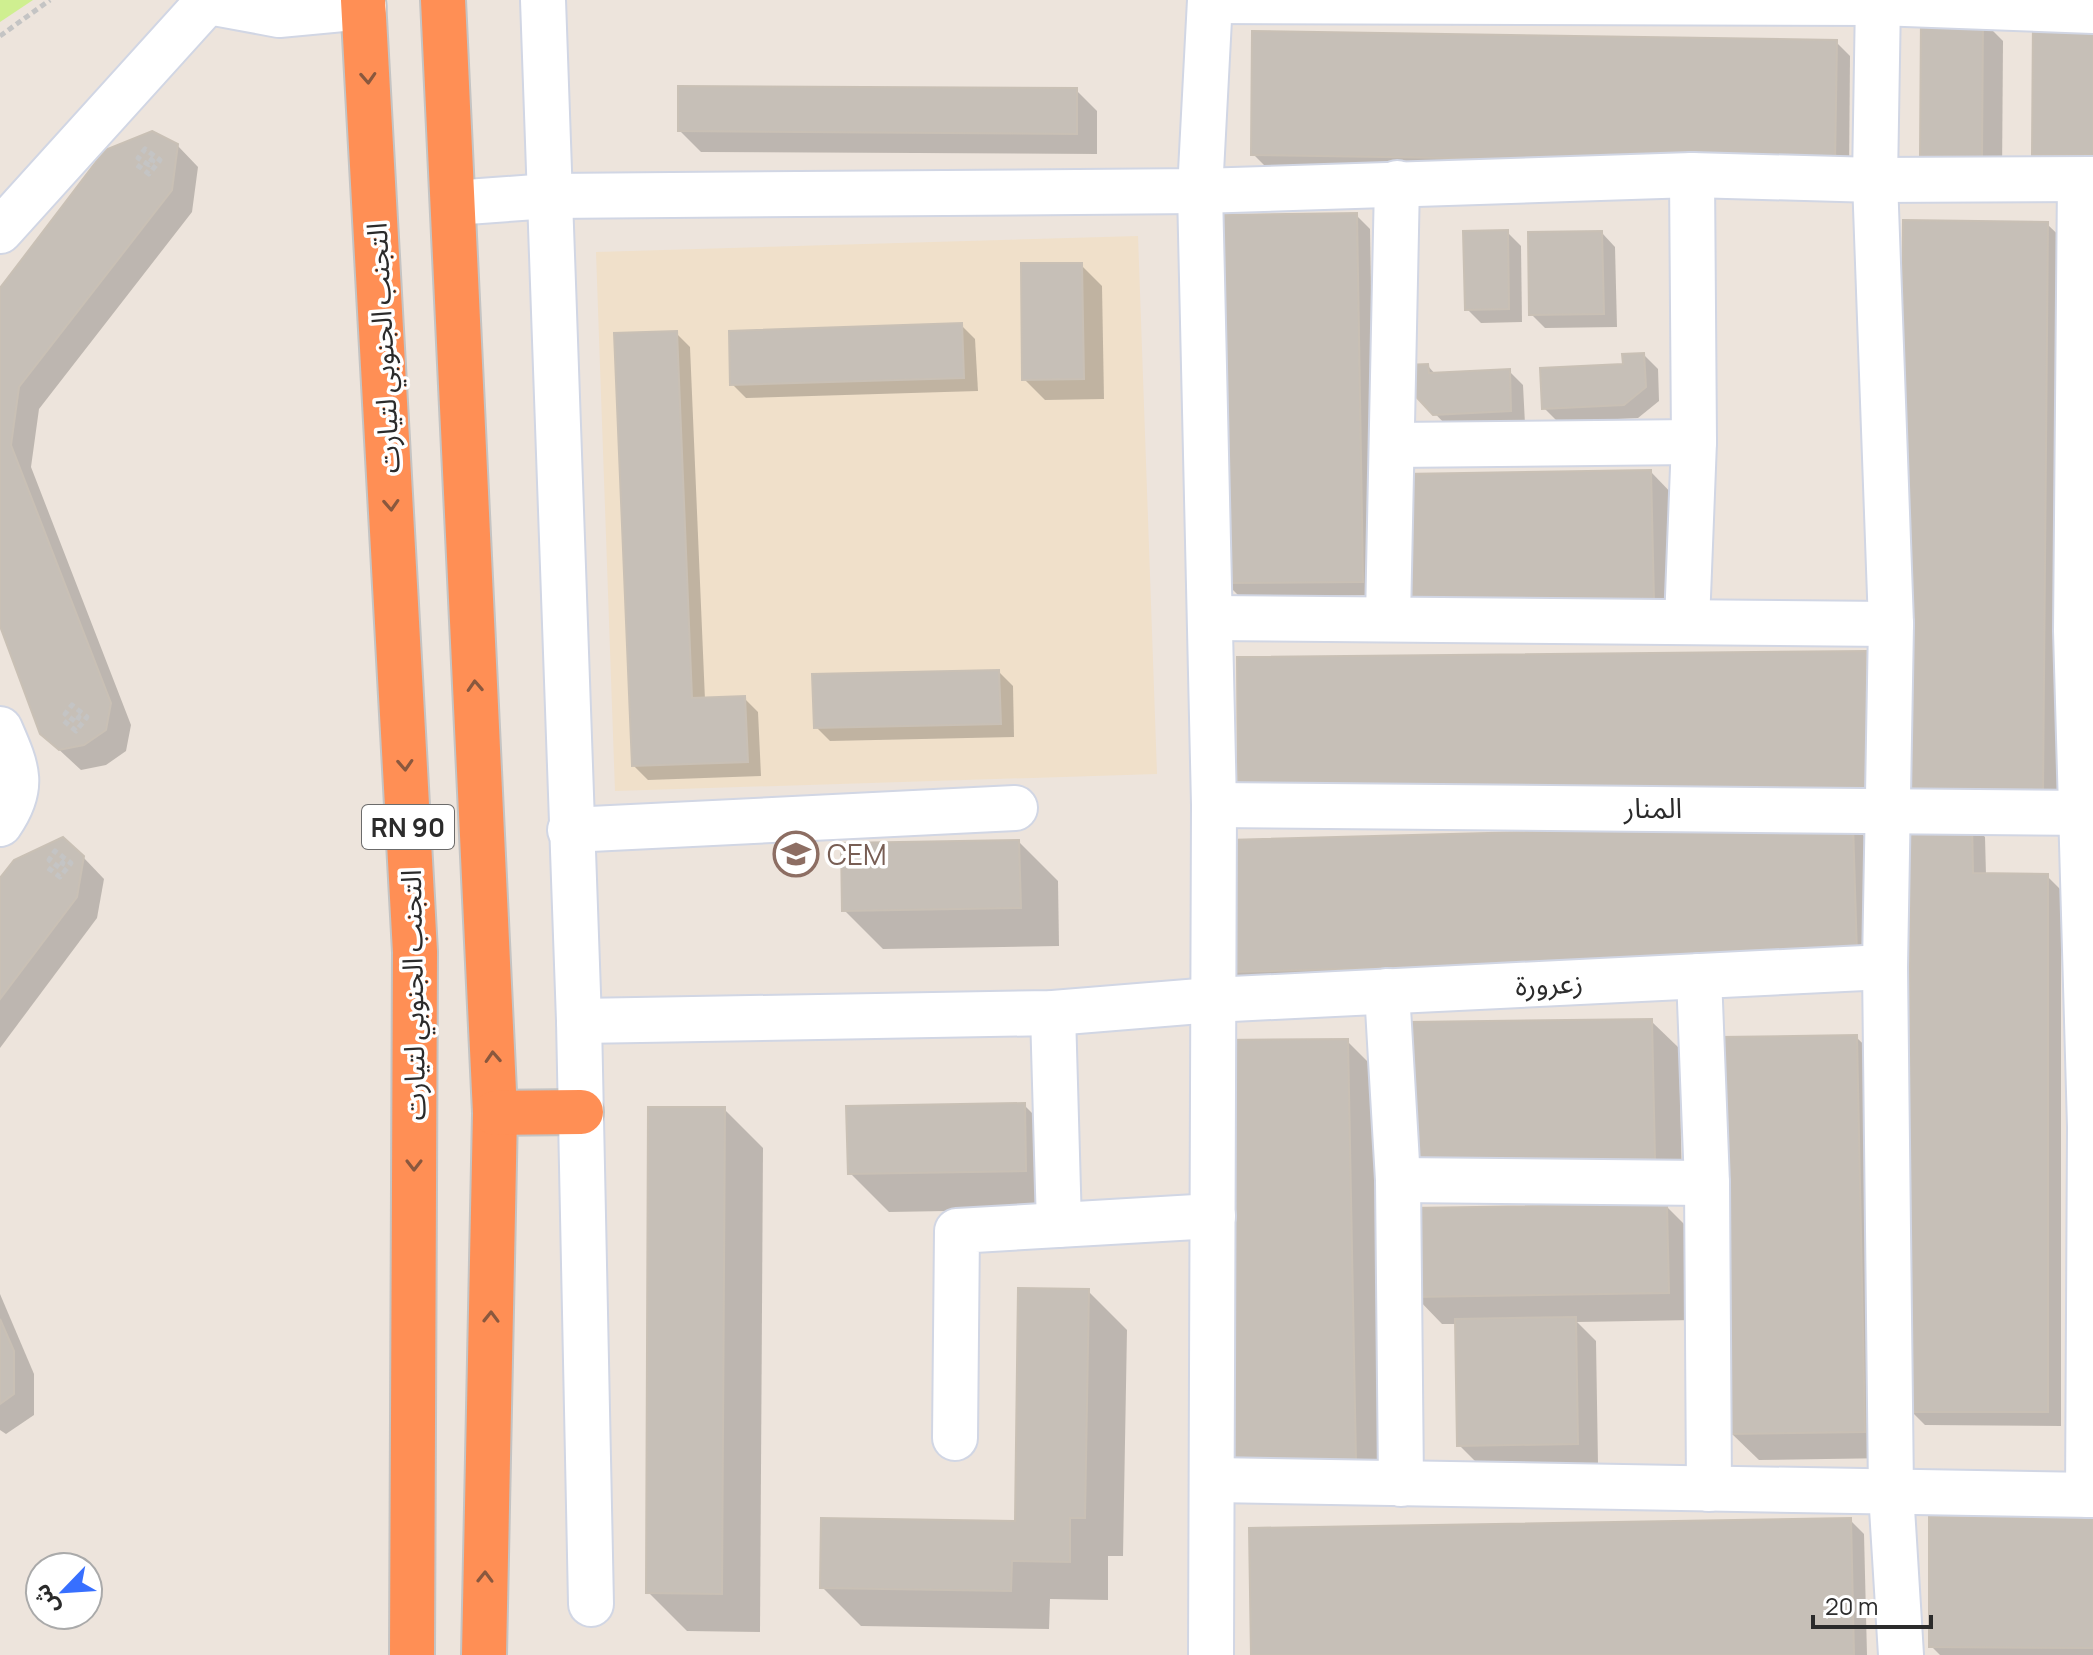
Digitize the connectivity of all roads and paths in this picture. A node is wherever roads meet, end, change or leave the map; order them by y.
1 (50, 0) edge
2 (443, 0) edge
3 (543, 0) edge
4 (1210, 0) edge
5 (209, 1) edge
6 (1878, 1) edge
7 (364, 4) edge
8 (2093, 11) edge
9 (0, 36) edge
10 (146, 156) dead end
11 (137, 165) dead end
12 (1692, 175) junction
13 (2086, 179) edge
14 (1875, 180) junction
15 (1397, 183) junction
16 (1200, 191) junction
17 (549, 196) junction
18 (453, 203) junction
19 (0, 231) edge
20 (1694, 442) junction
21 (1392, 445) junction
22 (1211, 618) junction
23 (1388, 619) junction
24 (1687, 622) junction
25 (1891, 624) junction
26 (2084, 631) edge
27 (74, 713) dead end
28 (64, 721) dead end
29 (0, 729) edge
30 (1214, 805) junction
31 (1015, 808) dead end
32 (1890, 808) junction
33 (2086, 813) edge
34 (0, 824) edge
35 (570, 830) junction
36 (58, 859) dead end
37 (48, 868) dead end
38 (1885, 967) junction
39 (1699, 976) junction
40 (1387, 991) junction
41 (1212, 1000) junction
42 (1053, 1013) junction
43 (579, 1021) junction
44 (581, 1112) junction
45 (495, 1113) junction
46 (2091, 1127) edge
47 (1398, 1180) junction
48 (1707, 1183) junction
49 (1213, 1216) junction
50 (1059, 1225) junction
51 (2091, 1310) edge
52 (955, 1438) dead end
53 (1214, 1480) junction
54 (1401, 1484) junction
55 (1709, 1489) junction
56 (1891, 1492) junction
57 (2090, 1495) edge
58 (591, 1604) dead end
59 (412, 1655) edge
60 (484, 1655) edge
61 (1211, 1655) edge
62 (1901, 1655) edge

1 - 9 path
2 - 18 highway, RN 90
3 - 17 street
4 - 6 street
4 - 16 street
5 - 7 street
5 - 19 street
6 - 8 street
6 - 14 street
7 -> 59 highway, التجنب الجنوبي لتيارت / RN 90
10 - 11 path
12 - 14 street
12 - 15 street
12 - 20 street
13 - 14 street
13 - 26 street
14 - 25 street
15 - 16 street
15 - 21 street
16 - 17 street
16 - 22 street
17 - 18 street
17 - 35 street
45 -> 18 highway, RN 90
20 - 21 street
20 - 24 street
21 - 23 street
22 - 23 street
22 - 30 street
23 - 24 street
24 - 25 street
25 - 32 street
26 - 33 street
27 - 28 path
29 - 34 street
30 - 32 street, المنار
30 - 41 street
31 - 35 street
32 - 33 street, المنار
32 - 38 street
33 - 46 street
35 - 43 street
36 - 37 path
38 - 39 street, زعرورة
38 - 56 street
39 - 40 street, زعرورة
39 - 48 street
40 - 41 street, زعرورة
40 - 47 street
41 - 42 street, زعرورة
41 - 49 street
42 - 43 street, زعرورة
42 - 50 street
43 - 44 street
44 - 45 highway
44 - 58 street
60 -> 45 highway, RN 90
46 - 51 street
47 - 48 street
47 - 54 street
48 - 55 street
49 - 50 street
49 - 53 street
50 - 52 street
51 - 57 street
53 - 54 street
53 - 61 street
54 - 55 street
55 - 56 street
56 - 57 street
56 - 62 street

